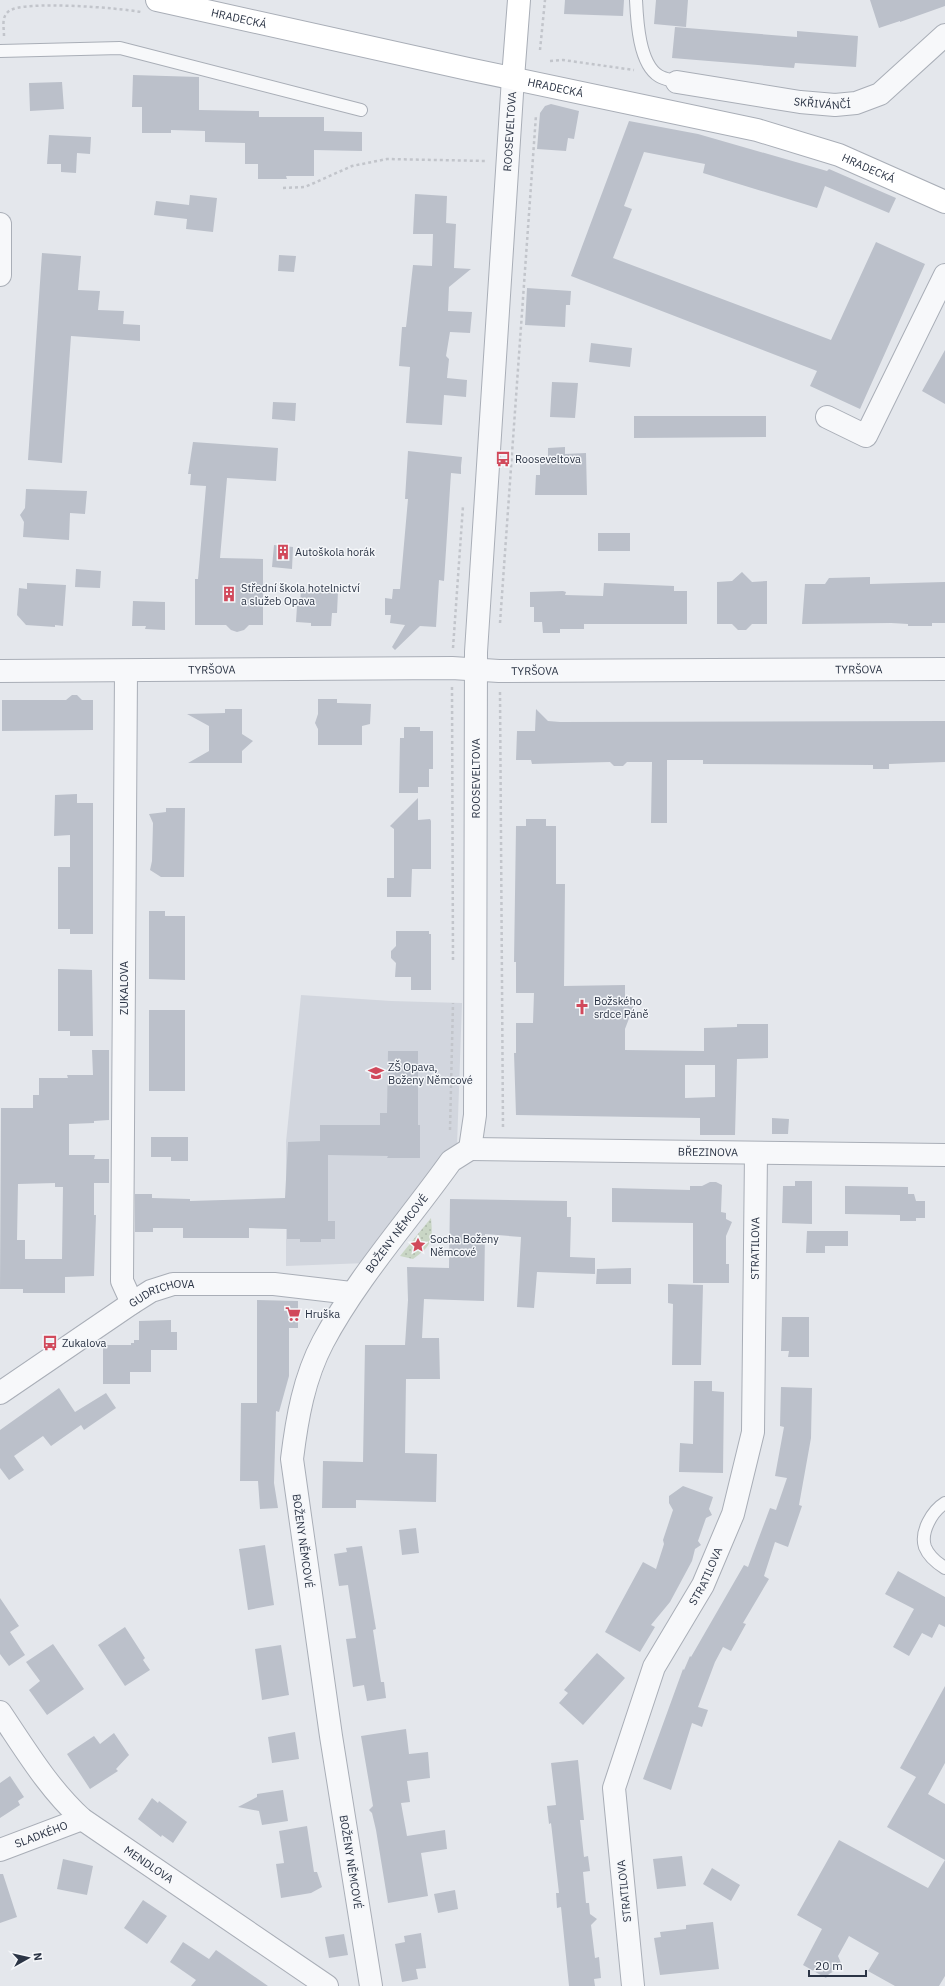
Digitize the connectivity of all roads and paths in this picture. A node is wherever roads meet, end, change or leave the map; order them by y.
1 (157, 0) edge
2 (519, 0) edge
3 (545, 0) edge
4 (636, 0) edge
5 (945, 35) edge
6 (540, 50) dead end
7 (0, 51) edge
8 (550, 60) dead end
9 (650, 66) junction
10 (513, 78) junction
11 (677, 82) joint
12 (361, 110) dead end
13 (536, 115) dead end
14 (487, 161) dead end
15 (283, 188) dead end
16 (945, 202) edge
17 (0, 224) edge
18 (0, 275) edge
19 (945, 275) edge
20 (827, 417) dead end
21 (500, 624) dead end
22 (452, 668) junction
23 (476, 669) junction
24 (945, 669) edge
25 (0, 671) edge
26 (126, 671) junction
27 (500, 688) dead end
28 (453, 962) dead end
29 (453, 1001) dead end
30 (450, 1130) dead end
31 (470, 1149) junction
32 (503, 1149) junction
33 (756, 1153) junction
34 (945, 1155) edge
35 (351, 1294) junction
36 (132, 1303) junction
37 (0, 1394) edge
38 (945, 1503) edge
39 (945, 1568) edge
40 (0, 1712) edge
41 (82, 1819) junction
42 (0, 1850) edge
43 (327, 1986) edge
44 (371, 1986) edge
45 (633, 1986) edge

1 - 10 main road, HRADECKÁ
2 - 10 main road, ROOSEVELTOVA
3 - 6 path
4 - 9 lane
5 - 11 street, SKŘIVÁNČÍ
7 - 12 lane
8 - 9 path
9 - 11 lane
10 - 16 main road, HRADECKÁ
10 - 23 street, ROOSEVELTOVA
13 - 21 path
14 - 15 path
17 - 18 street
19 - 20 street
22 - 23 street, TYRŠOVA
22 - 26 street, TYRŠOVA
22 - 28 path
23 - 24 street, TYRŠOVA
23 - 31 street, ROOSEVELTOVA
25 - 26 street, TYRŠOVA
26 - 36 street, ZUKALOVA
27 - 32 path
29 - 30 path
31 - 32 street, BŘEZINOVA
31 - 35 street, BOŽENY NĚMCOVÉ
32 - 33 street, BŘEZINOVA
33 - 34 street, BŘEZINOVA
33 - 45 street, STRATILOVA
35 - 36 street, GUDRICHOVA
35 - 44 street, BOŽENY NĚMCOVÉ
36 - 37 street, GUDRICHOVA
38 - 39 lane
40 - 41 street, MENDLOVA
41 - 42 street, SLADKÉHO
41 - 43 street, MENDLOVA

